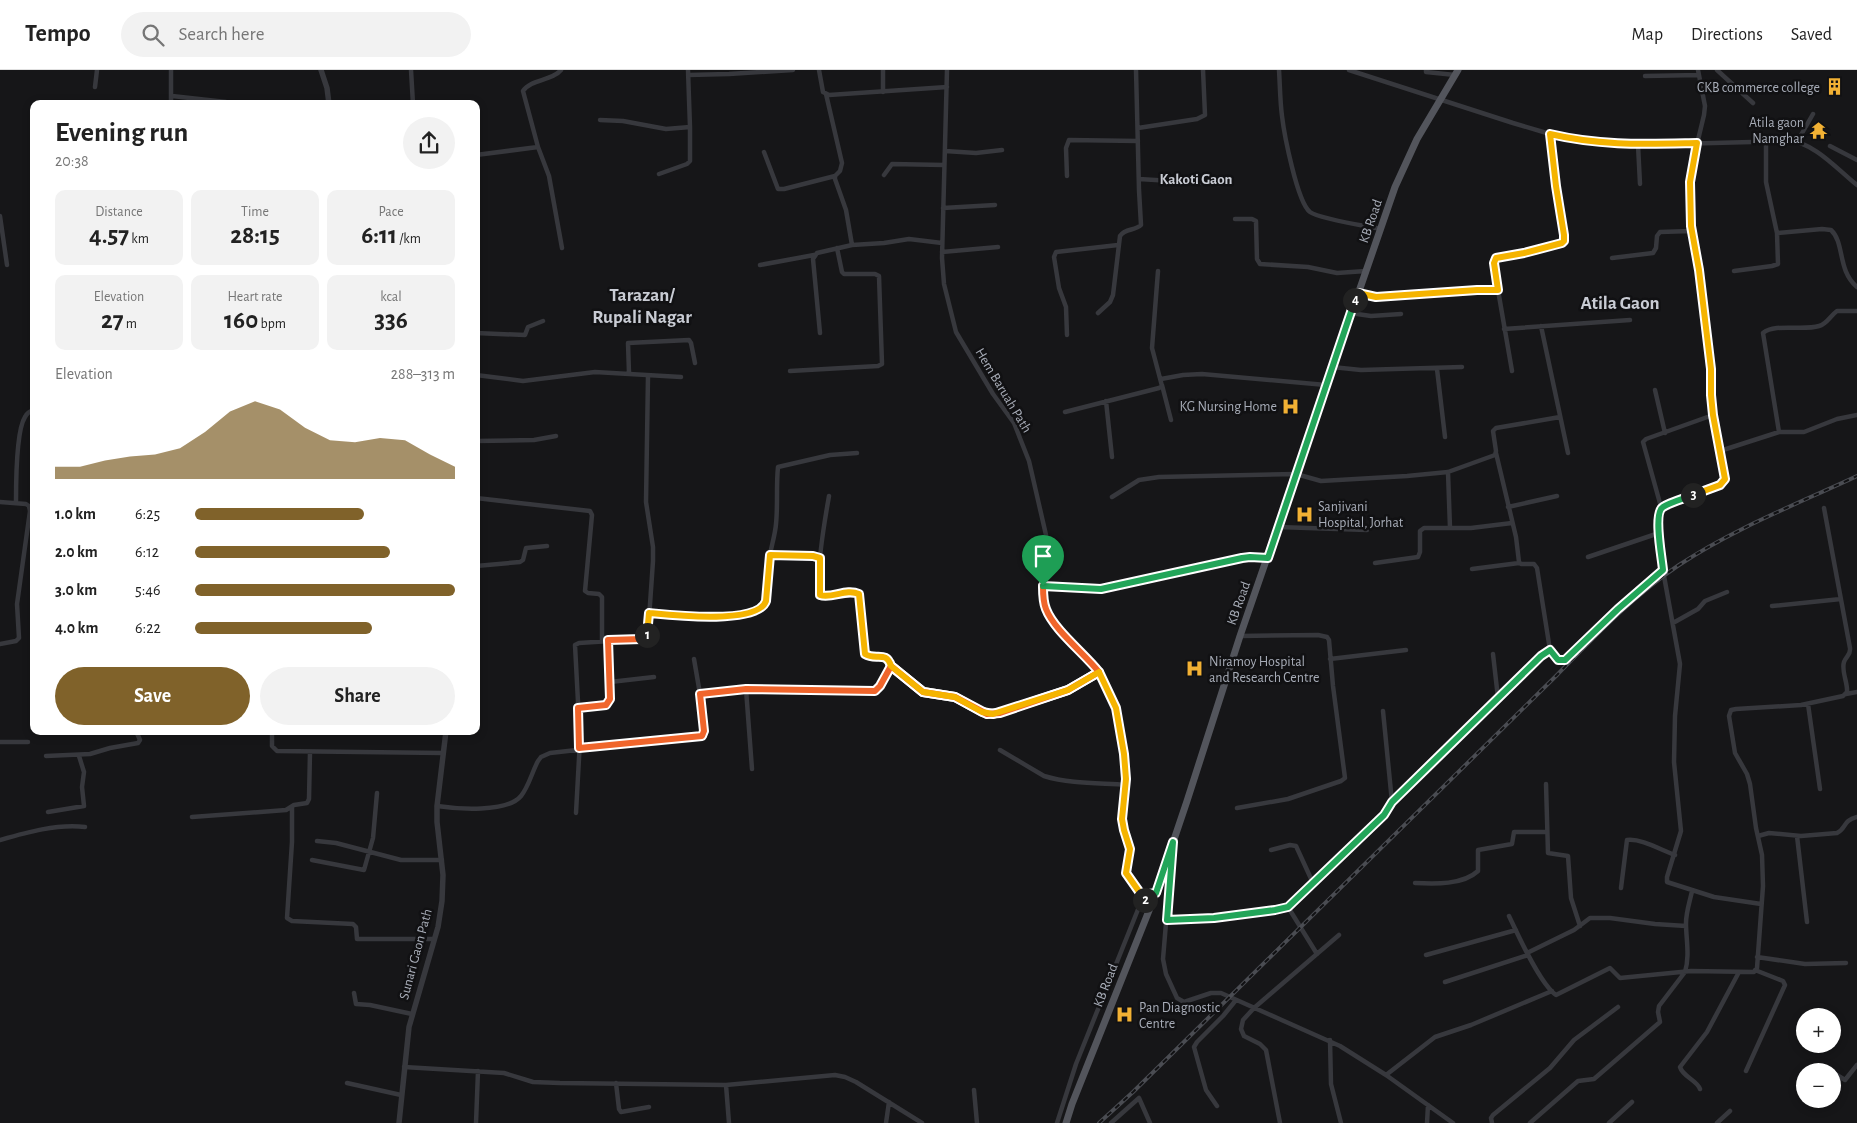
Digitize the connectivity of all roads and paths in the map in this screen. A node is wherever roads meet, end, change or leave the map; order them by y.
1 (97, 70) edge
2 (171, 70) edge
3 (321, 70) edge
4 (411, 70) edge
5 (561, 70) edge
6 (793, 70) edge
7 (819, 70) edge
8 (883, 70) edge
9 (947, 70) edge
10 (1136, 70) edge
11 (1203, 70) edge
12 (1279, 70) edge
13 (1349, 70) edge
14 (1426, 70) edge
15 (1716, 70) edge
16 (1456, 72) edge
17 (1698, 72) edge
18 (688, 73) edge
19 (1645, 76) dead end
20 (95, 87) dead end
21 (947, 87) junction
22 (882, 92) junction
23 (826, 94) junction
24 (172, 96) junction
25 (172, 100) edge
26 (208, 100) edge
27 (328, 100) edge
28 (413, 100) edge
29 (1440, 100) junction
30 (1753, 103) dead end
31 (1813, 114) dead end
32 (600, 120) dead end
33 (1799, 121) dead end
34 (1806, 126) junction
35 (690, 127) junction
36 (1138, 128) junction
37 (1550, 134) junction
38 (1138, 141) junction
39 (1766, 142) junction
40 (1797, 142) junction
41 (1697, 143) junction
42 (1638, 144) junction
43 (1830, 146) dead end
44 (538, 147) junction
45 (1002, 150) dead end
46 (764, 152) dead end
47 (945, 152) junction
48 (480, 154) edge
49 (1857, 160) edge
50 (944, 165) junction
51 (659, 174) dead end
52 (884, 174) dead end
53 (835, 176) junction
54 (1067, 176) dead end
55 (1139, 179) junction
56 (1220, 184) dead end
57 (1640, 184) dead end
58 (1857, 184) edge
59 (995, 205) dead end
60 (943, 208) junction
61 (0, 216) edge
62 (1235, 219) dead end
63 (1381, 229) junction
64 (1691, 231) junction
65 (1777, 232) junction
66 (942, 243) junction
67 (852, 245) junction
68 (1118, 246) junction
69 (998, 247) dead end
70 (562, 248) dead end
71 (837, 248) junction
72 (942, 252) junction
73 (814, 255) junction
74 (1612, 258) dead end
75 (7, 265) dead end
76 (760, 265) dead end
77 (1158, 271) dead end
78 (1366, 271) junction
79 (1734, 271) dead end
80 (1857, 287) edge
81 (1498, 290) junction
82 (1358, 293) junction
83 (1857, 311) edge
84 (1098, 312) dead end
85 (1350, 313) junction
86 (1401, 314) dead end
87 (1630, 320) dead end
88 (543, 321) dead end
89 (1541, 326) junction
90 (1504, 329) junction
91 (480, 333) edge
92 (820, 333) dead end
93 (1067, 335) dead end
94 (695, 363) dead end
95 (1332, 367) junction
96 (1462, 367) dead end
97 (1437, 368) junction
98 (1512, 371) dead end
99 (790, 372) dead end
100 (629, 373) junction
101 (480, 376) edge
102 (648, 376) junction
103 (681, 377) dead end
104 (1161, 381) junction
105 (1326, 385) junction
106 (1655, 390) dead end
107 (1106, 402) junction
108 (30, 412) edge
109 (1065, 412) dead end
110 (1857, 414) edge
111 (1713, 415) junction
112 (1560, 418) junction
113 (1171, 420) dead end
114 (1779, 432) junction
115 (1665, 433) junction
116 (556, 436) dead end
117 (1444, 437) dead end
118 (480, 441) edge
119 (1720, 451) junction
120 (857, 453) dead end
121 (1496, 453) junction
122 (1568, 453) dead end
123 (1112, 457) dead end
124 (1448, 472) junction
125 (1296, 474) junction
126 (829, 496) dead end
127 (1558, 496) dead end
128 (1112, 497) dead end
129 (480, 498) edge
130 (0, 502) edge
131 (16, 502) junction
132 (1508, 507) junction
133 (1661, 508) junction
134 (1824, 508) dead end
135 (1512, 523) junction
136 (1278, 528) junction
137 (1450, 528) junction
138 (1367, 530) dead end
139 (1659, 533) junction
140 (547, 546) dead end
141 (770, 555) junction
142 (1588, 557) dead end
143 (820, 558) junction
144 (1268, 558) junction
145 (1375, 563) dead end
146 (1519, 563) junction
147 (480, 566) edge
148 (1472, 569) dead end
149 (1663, 570) junction
150 (1043, 586) junction
151 (1727, 592) dead end
152 (1842, 599) junction
153 (1772, 606) dead end
154 (649, 613) junction
155 (1673, 623) junction
156 (1240, 636) junction
157 (605, 640) junction
158 (0, 644) edge
159 (1406, 650) dead end
160 (1550, 650) junction
161 (1493, 654) dead end
162 (694, 659) dead end
163 (1330, 659) junction
164 (891, 666) junction
165 (1099, 672) junction
166 (654, 677) dead end
167 (610, 682) junction
168 (746, 689) junction
169 (1857, 692) edge
170 (700, 694) junction
171 (1846, 694) junction
172 (1498, 698) junction
173 (1808, 704) junction
174 (578, 708) junction
175 (1383, 711) dead end
176 (138, 735) edge
177 (272, 735) edge
178 (445, 735) edge
179 (0, 742) edge
180 (28, 742) dead end
181 (579, 748) junction
182 (1000, 750) dead end
183 (310, 752) junction
184 (443, 753) junction
185 (46, 756) dead end
186 (79, 756) junction
187 (752, 769) dead end
188 (1546, 784) dead end
189 (1126, 785) junction
190 (1820, 790) dead end
191 (377, 793) dead end
192 (1392, 802) junction
193 (438, 806) junction
194 (292, 808) junction
195 (1237, 808) dead end
196 (48, 812) dead end
197 (576, 813) dead end
198 (192, 817) dead end
199 (1857, 817) edge
200 (85, 827) dead end
201 (1547, 832) junction
202 (1758, 836) junction
203 (1797, 836) junction
204 (0, 840) edge
205 (317, 841) dead end
206 (1173, 842) junction
207 (1270, 850) dead end
208 (369, 852) junction
209 (1675, 855) junction
210 (312, 860) dead end
211 (442, 860) junction
212 (1313, 883) junction
213 (1415, 883) dead end
214 (1621, 888) dead end
215 (1692, 891) junction
216 (1156, 893) junction
217 (1144, 900) junction
218 (1762, 904) junction
219 (1288, 907) junction
220 (1509, 916) dead end
221 (1167, 920) junction
222 (1807, 922) dead end
223 (1580, 926) junction
224 (1686, 926) junction
225 (1516, 930) junction
226 (1339, 935) dead end
227 (434, 939) junction
228 (1317, 954) junction
229 (1528, 954) junction
230 (1426, 955) dead end
231 (1757, 957) junction
232 (1846, 963) dead end
233 (1755, 970) junction
234 (1685, 972) junction
235 (1739, 972) junction
236 (1445, 982) dead end
237 (1552, 991) junction
238 (354, 993) dead end
239 (1236, 1000) junction
240 (1618, 1007) dead end
241 (1254, 1008) junction
242 (412, 1014) junction
243 (1330, 1040) junction
244 (1857, 1065) edge
245 (404, 1067) junction
246 (478, 1071) junction
247 (1746, 1071) dead end
248 (1386, 1075) junction
249 (1841, 1077) edge
250 (347, 1083) dead end
251 (616, 1083) junction
252 (726, 1085) junction
253 (1700, 1089) dead end
254 (974, 1090) dead end
255 (402, 1095) junction
256 (888, 1102) junction
257 (1632, 1102) dead end
258 (1428, 1105) junction
259 (1217, 1106) dead end
260 (649, 1107) dead end
261 (1730, 1111) dead end
262 (399, 1123) edge
263 (476, 1123) edge
264 (729, 1123) edge
265 (886, 1123) edge
266 (922, 1123) edge
267 (977, 1123) edge
268 (1057, 1123) edge
269 (1066, 1123) edge
270 (1111, 1123) edge
271 (1150, 1123) edge
272 (1280, 1123) edge
273 (1341, 1123) edge
274 (1427, 1123) edge
275 (1453, 1123) edge
276 (1492, 1123) edge
277 (1530, 1123) edge
278 (1609, 1123) edge
279 (1717, 1123) edge

1 - 20 street
2 - 24 street
3 - 27 street
4 - 28 street
5 - 44 street
6 - 18 street
7 - 23 street
8 - 22 street
9 - 21 street, Hem Baruah Path
10 - 36 street
11 - 36 street
12 - 63 street
13 - 29 street
14 - 16 street
15 - 30 street
16 - 29 main road, KB Road
17 - 19 street
17 - 41 street
18 - 35 street
21 - 22 street
21 - 47 street, Hem Baruah Path
22 - 23 street
23 - 53 street
24 - 25 street
24 - 26 street
29 - 37 street
29 - 63 main road, KB Road
31 - 34 street
32 - 35 street
33 - 34 street
34 - 40 street
35 - 51 street
36 - 38 street
37 - 42 street
37 - 81 street
38 - 54 street
38 - 55 street
39 - 40 street
39 - 41 street
39 - 65 street
40 - 58 street
41 - 42 street
41 - 64 street
42 - 57 street
43 - 49 street
44 - 48 street
44 - 70 street
45 - 47 street
46 - 53 street
47 - 50 street, Hem Baruah Path
50 - 52 street
50 - 60 street, Hem Baruah Path
53 - 67 street
55 - 56 street
55 - 68 street
59 - 60 street
60 - 66 street, Hem Baruah Path
61 - 75 street
62 - 78 street
63 - 78 main road, KB Road
64 - 74 street
64 - 111 street
65 - 79 street
65 - 80 street
66 - 67 street
66 - 72 street, Hem Baruah Path
67 - 71 street
68 - 84 street
68 - 93 street
69 - 72 street
71 - 73 street
71 - 99 street
72 - 150 street, Hem Baruah Path
73 - 76 street
73 - 92 street
77 - 104 street
78 - 82 main road, KB Road
81 - 82 street
81 - 90 street
82 - 85 main road, KB Road
83 - 114 street
85 - 86 street
85 - 95 main road, KB Road
87 - 89 street
88 - 91 street
89 - 90 street
89 - 112 street
90 - 98 street
94 - 100 street
95 - 97 street
95 - 105 main road, KB Road
96 - 97 street
97 - 117 street
100 - 101 street
100 - 102 street
102 - 103 street
102 - 154 street
104 - 105 street
104 - 107 street
104 - 113 street
105 - 125 main road, KB Road
106 - 115 street
107 - 109 street
107 - 123 street
108 - 131 street
110 - 114 street
111 - 115 street
111 - 119 street
112 - 121 street
112 - 122 street
114 - 119 street
115 - 133 street
116 - 118 street
119 - 133 street
120 - 141 street
121 - 124 street
121 - 132 street
124 - 125 street
124 - 137 street
125 - 128 street
125 - 136 main road, KB Road
126 - 143 street
127 - 132 street
129 - 157 street
130 - 131 street
131 - 158 street
132 - 135 street
133 - 139 street
134 - 152 street
135 - 137 street
135 - 146 street
136 - 138 street
136 - 144 main road, KB Road
137 - 145 street
139 - 142 street
139 - 149 street
140 - 147 street
141 - 143 street
141 - 154 street
143 - 164 street
144 - 150 street
144 - 156 main road, KB Road
146 - 148 street
146 - 160 street
149 - 155 street
149 - 160 street
150 - 165 street, Hem Baruah Path
151 - 155 street
152 - 153 street
152 - 171 street
154 - 157 street
155 - 209 street
156 - 163 street
156 - 206 main road, KB Road
157 - 167 street
157 - 174 street
159 - 163 street
160 - 172 street
161 - 172 street
162 - 170 street
163 - 195 street
164 - 165 street
164 - 168 street
165 - 189 street, Hem Baruah Path
166 - 167 street
167 - 174 street
168 - 170 street
168 - 187 street
169 - 171 street
170 - 181 street
171 - 173 street
172 - 192 street
173 - 190 street
173 - 202 street
174 - 181 street
175 - 192 street
176 - 186 street
177 - 183 street
178 - 184 street, Sunari Gaon Path
179 - 180 street
181 - 193 street
181 - 197 street
182 - 189 street
183 - 184 street
183 - 194 street
184 - 193 street, Sunari Gaon Path
185 - 186 street
186 - 196 street
188 - 201 street
189 - 217 street, Hem Baruah Path
191 - 208 street
192 - 212 street
193 - 211 street, Sunari Gaon Path
194 - 198 street
194 - 227 street
199 - 203 street
200 - 204 street
201 - 213 street
201 - 223 street
202 - 203 street
202 - 218 street
203 - 222 street
205 - 208 street
206 - 216 main road, KB Road
206 - 221 street
207 - 212 street
208 - 210 street
208 - 211 street
209 - 214 street
209 - 215 street
211 - 227 street, Sunari Gaon Path
212 - 219 street
215 - 218 street
215 - 224 street
216 - 217 street
216 - 269 main road, KB Road
217 - 268 street
218 - 231 street
219 - 221 street
219 - 228 street
220 - 225 street
221 - 239 street
223 - 224 street
223 - 229 street
224 - 234 street
225 - 229 street
225 - 230 street
226 - 228 street
227 - 242 street, Sunari Gaon Path
228 - 241 street
229 - 236 street
229 - 237 street
231 - 232 street
231 - 233 street
233 - 235 street
233 - 247 street
234 - 235 street
234 - 237 street
234 - 277 street
235 - 253 street
237 - 248 street
238 - 242 street
239 - 241 street
239 - 259 street
240 - 276 street
241 - 243 street
241 - 272 street
242 - 245 street, Sunari Gaon Path
243 - 248 street
243 - 273 street
244 - 249 street
245 - 246 street
245 - 255 street, Sunari Gaon Path
246 - 251 street
246 - 263 street
248 - 258 street
250 - 255 street
251 - 252 street
251 - 260 street
252 - 256 street
252 - 264 street
254 - 267 street
255 - 262 street, Sunari Gaon Path
256 - 265 street
256 - 266 street
257 - 278 street
258 - 274 street
258 - 275 street
261 - 279 street
270 - 271 street

